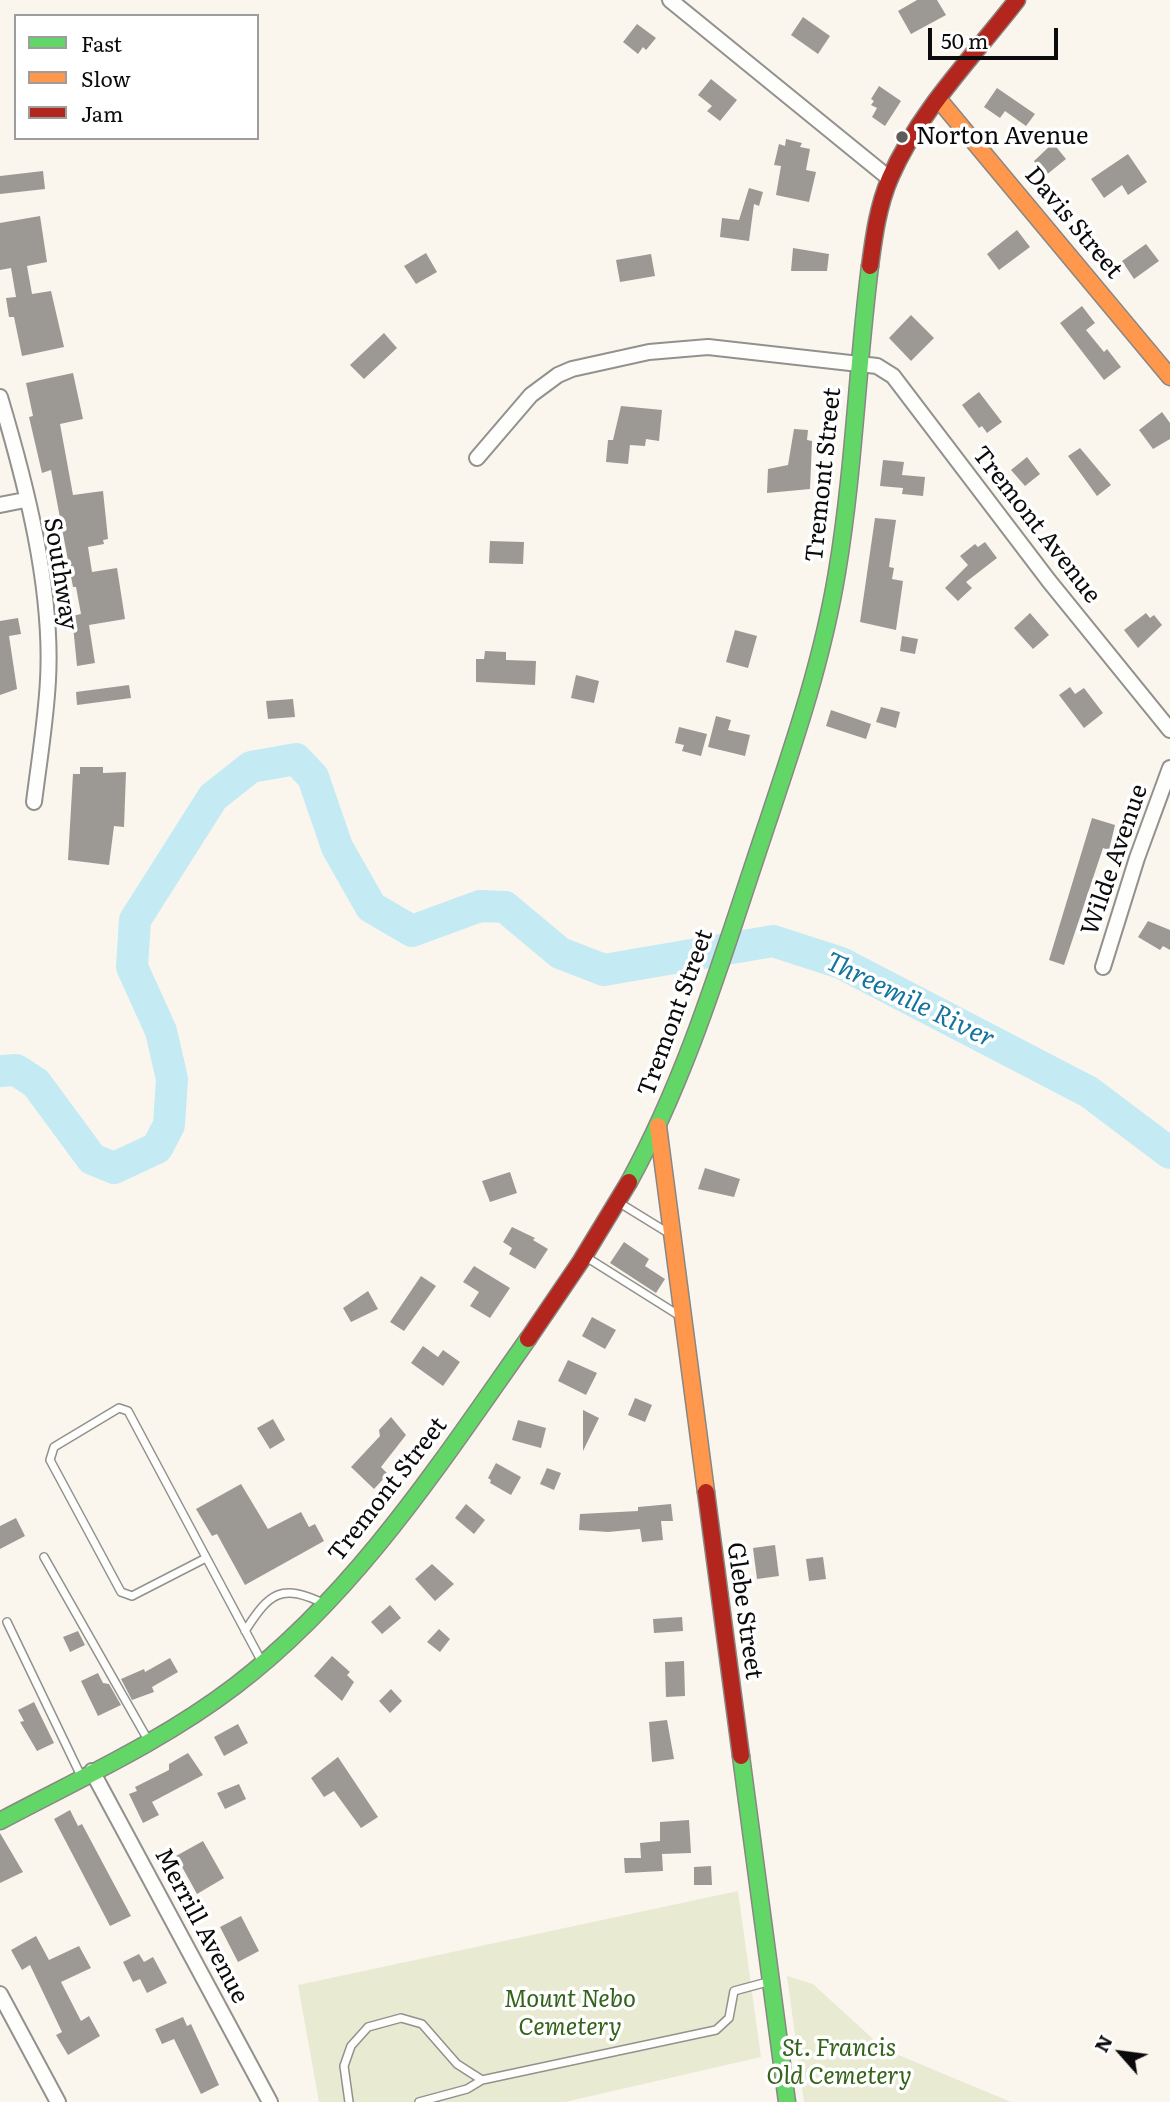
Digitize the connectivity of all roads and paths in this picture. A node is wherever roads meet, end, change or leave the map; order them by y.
1 (670, 0) edge
2 (1017, 0) edge
3 (940, 101) junction
4 (890, 179) junction
5 (858, 361) junction
6 (1170, 377) edge
7 (0, 397) edge
8 (477, 458) dead end
9 (25, 500) junction
10 (0, 505) edge
11 (1170, 730) edge
12 (1170, 768) edge
13 (34, 802) dead end
14 (1103, 967) dead end
15 (658, 1126) junction
16 (618, 1202) junction
17 (671, 1235) junction
18 (584, 1255) junction
19 (681, 1316) junction
20 (44, 1557) dead end
21 (206, 1558) junction
22 (325, 1604) junction
23 (7, 1622) dead end
24 (245, 1631) junction
25 (263, 1664) junction
26 (148, 1741) junction
27 (87, 1774) junction
28 (0, 1821) edge
29 (771, 1981) junction
30 (0, 1994) edge
31 (482, 2080) junction
32 (58, 2102) edge
33 (270, 2102) edge
34 (349, 2102) edge
35 (419, 2102) edge
36 (787, 2102) edge

1 - 4 street
2 - 3 main road, Tremont Street
3 - 4 main road, Tremont Street
3 - 6 main road, Davis Street
4 - 5 main road, Tremont Street
5 - 8 street, Tremont Avenue
5 - 11 street, Tremont Avenue
5 - 15 main road, Tremont Street
7 - 9 street, Southway
9 - 10 street
9 - 13 street, Southway
12 - 14 street, Wilde Avenue
15 - 16 main road, Tremont Street
15 - 17 main road, Glebe Street
16 - 17 lane
16 - 18 main road, Tremont Street
17 - 19 main road, Glebe Street
18 - 19 lane
18 - 22 main road, Tremont Street
19 - 29 main road, Glebe Street
20 - 26 lane
21 - 21 lane
21 - 24 lane
22 - 24 lane
22 - 25 main road, Tremont Street
23 - 27 lane
24 - 25 lane
25 - 26 main road, Tremont Street
26 - 27 main road, Tremont Street
27 - 28 main road, Tremont Street
27 - 33 street, Merrill Avenue
29 - 31 lane
29 - 36 main road, Glebe Street
30 - 32 street
31 - 34 lane
31 - 35 lane

